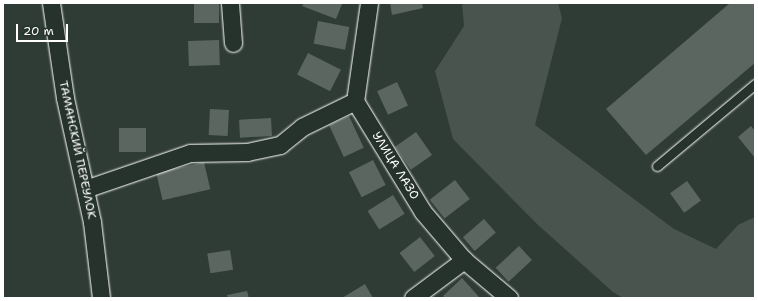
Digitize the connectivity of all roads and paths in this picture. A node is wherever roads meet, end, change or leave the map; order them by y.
1 (51, 3) edge
2 (230, 3) edge
3 (369, 3) edge
4 (233, 43) dead end
5 (755, 84) edge
6 (355, 101) junction
7 (657, 166) dead end
8 (85, 189) junction
9 (464, 260) junction
10 (101, 298) edge
11 (413, 298) edge
12 (509, 298) edge

1 - 8 street, ТАМАНСКИЙ ПЕРЕУЛОК
2 - 4 street
3 - 6 street
5 - 7 lane
6 - 8 street
6 - 9 street, УЛИЦА ЛАЗО
8 - 10 street, ТАМАНСКИЙ ПЕРЕУЛОК
9 - 11 street
9 - 12 street, УЛИЦА ЛАЗО

